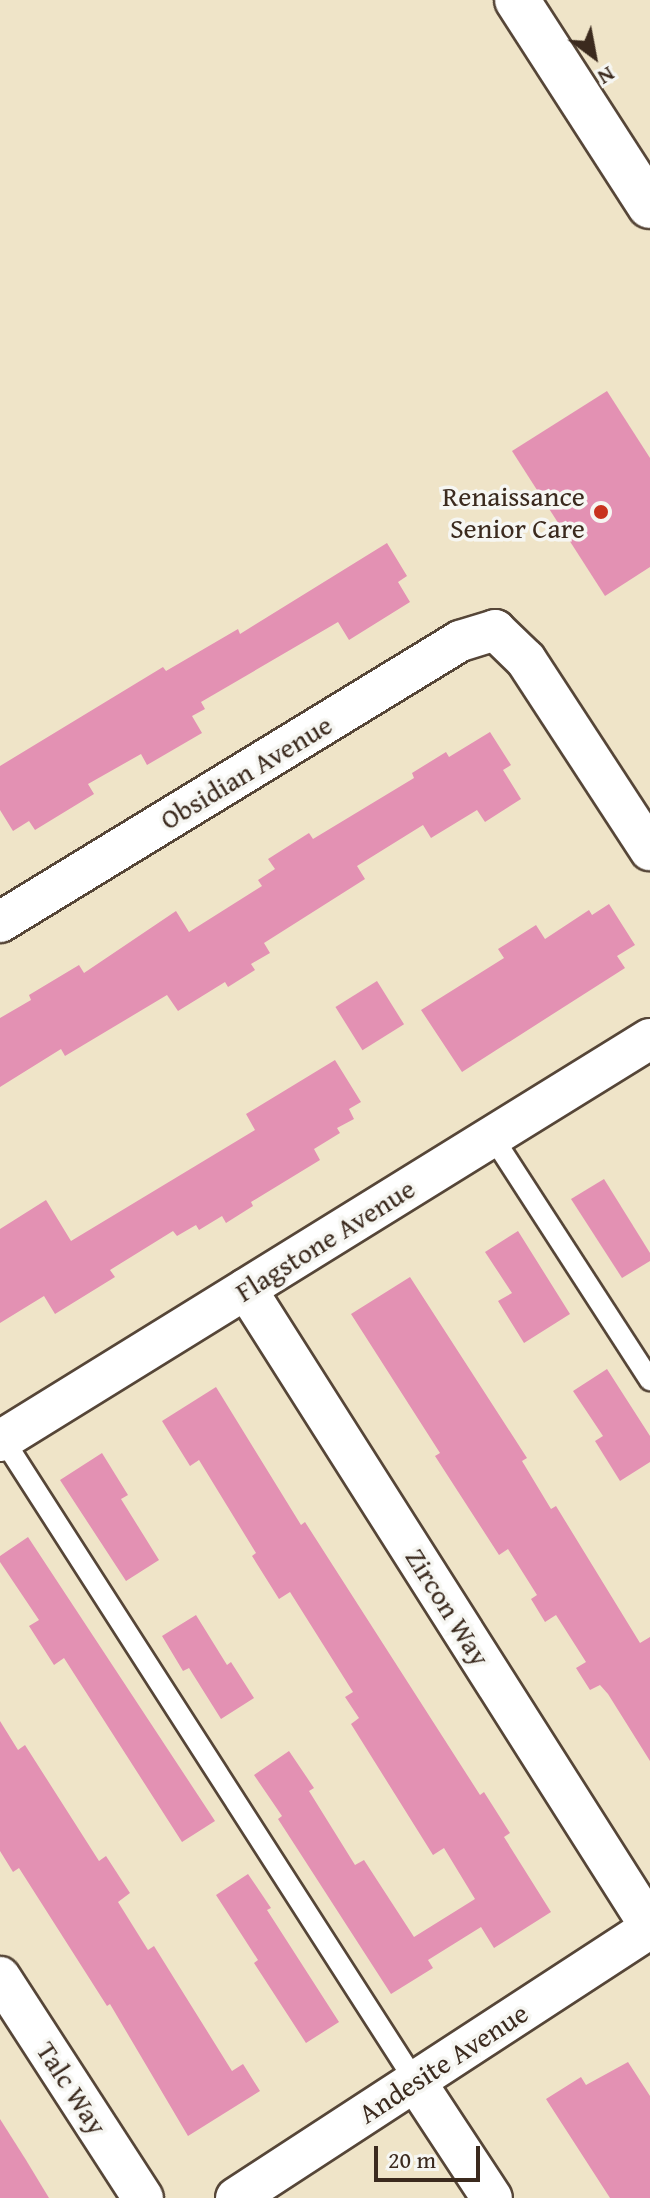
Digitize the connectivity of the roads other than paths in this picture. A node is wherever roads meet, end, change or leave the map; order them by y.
1 (517, 0) edge
2 (650, 206) edge
3 (650, 850) edge
4 (0, 922) edge
5 (650, 1039) edge
6 (492, 1136) junction
7 (246, 1289) junction
8 (650, 1380) edge
9 (1, 1439) edge
10 (650, 1927) edge
11 (0, 1977) edge
12 (415, 2081) junction
13 (143, 2198) edge
14 (236, 2198) edge
15 (492, 2198) edge

1 - 2 main road
3 - 4 street, Obsidian Avenue
5 - 6 street, Flagstone Avenue
6 - 7 street, Flagstone Avenue
6 - 8 lane
7 - 9 street, Flagstone Avenue
7 - 10 street, Zircon Way
9 - 12 lane
10 - 12 street, Andesite Avenue
11 - 13 street, Talc Way
12 - 14 street, Andesite Avenue
12 - 15 street

